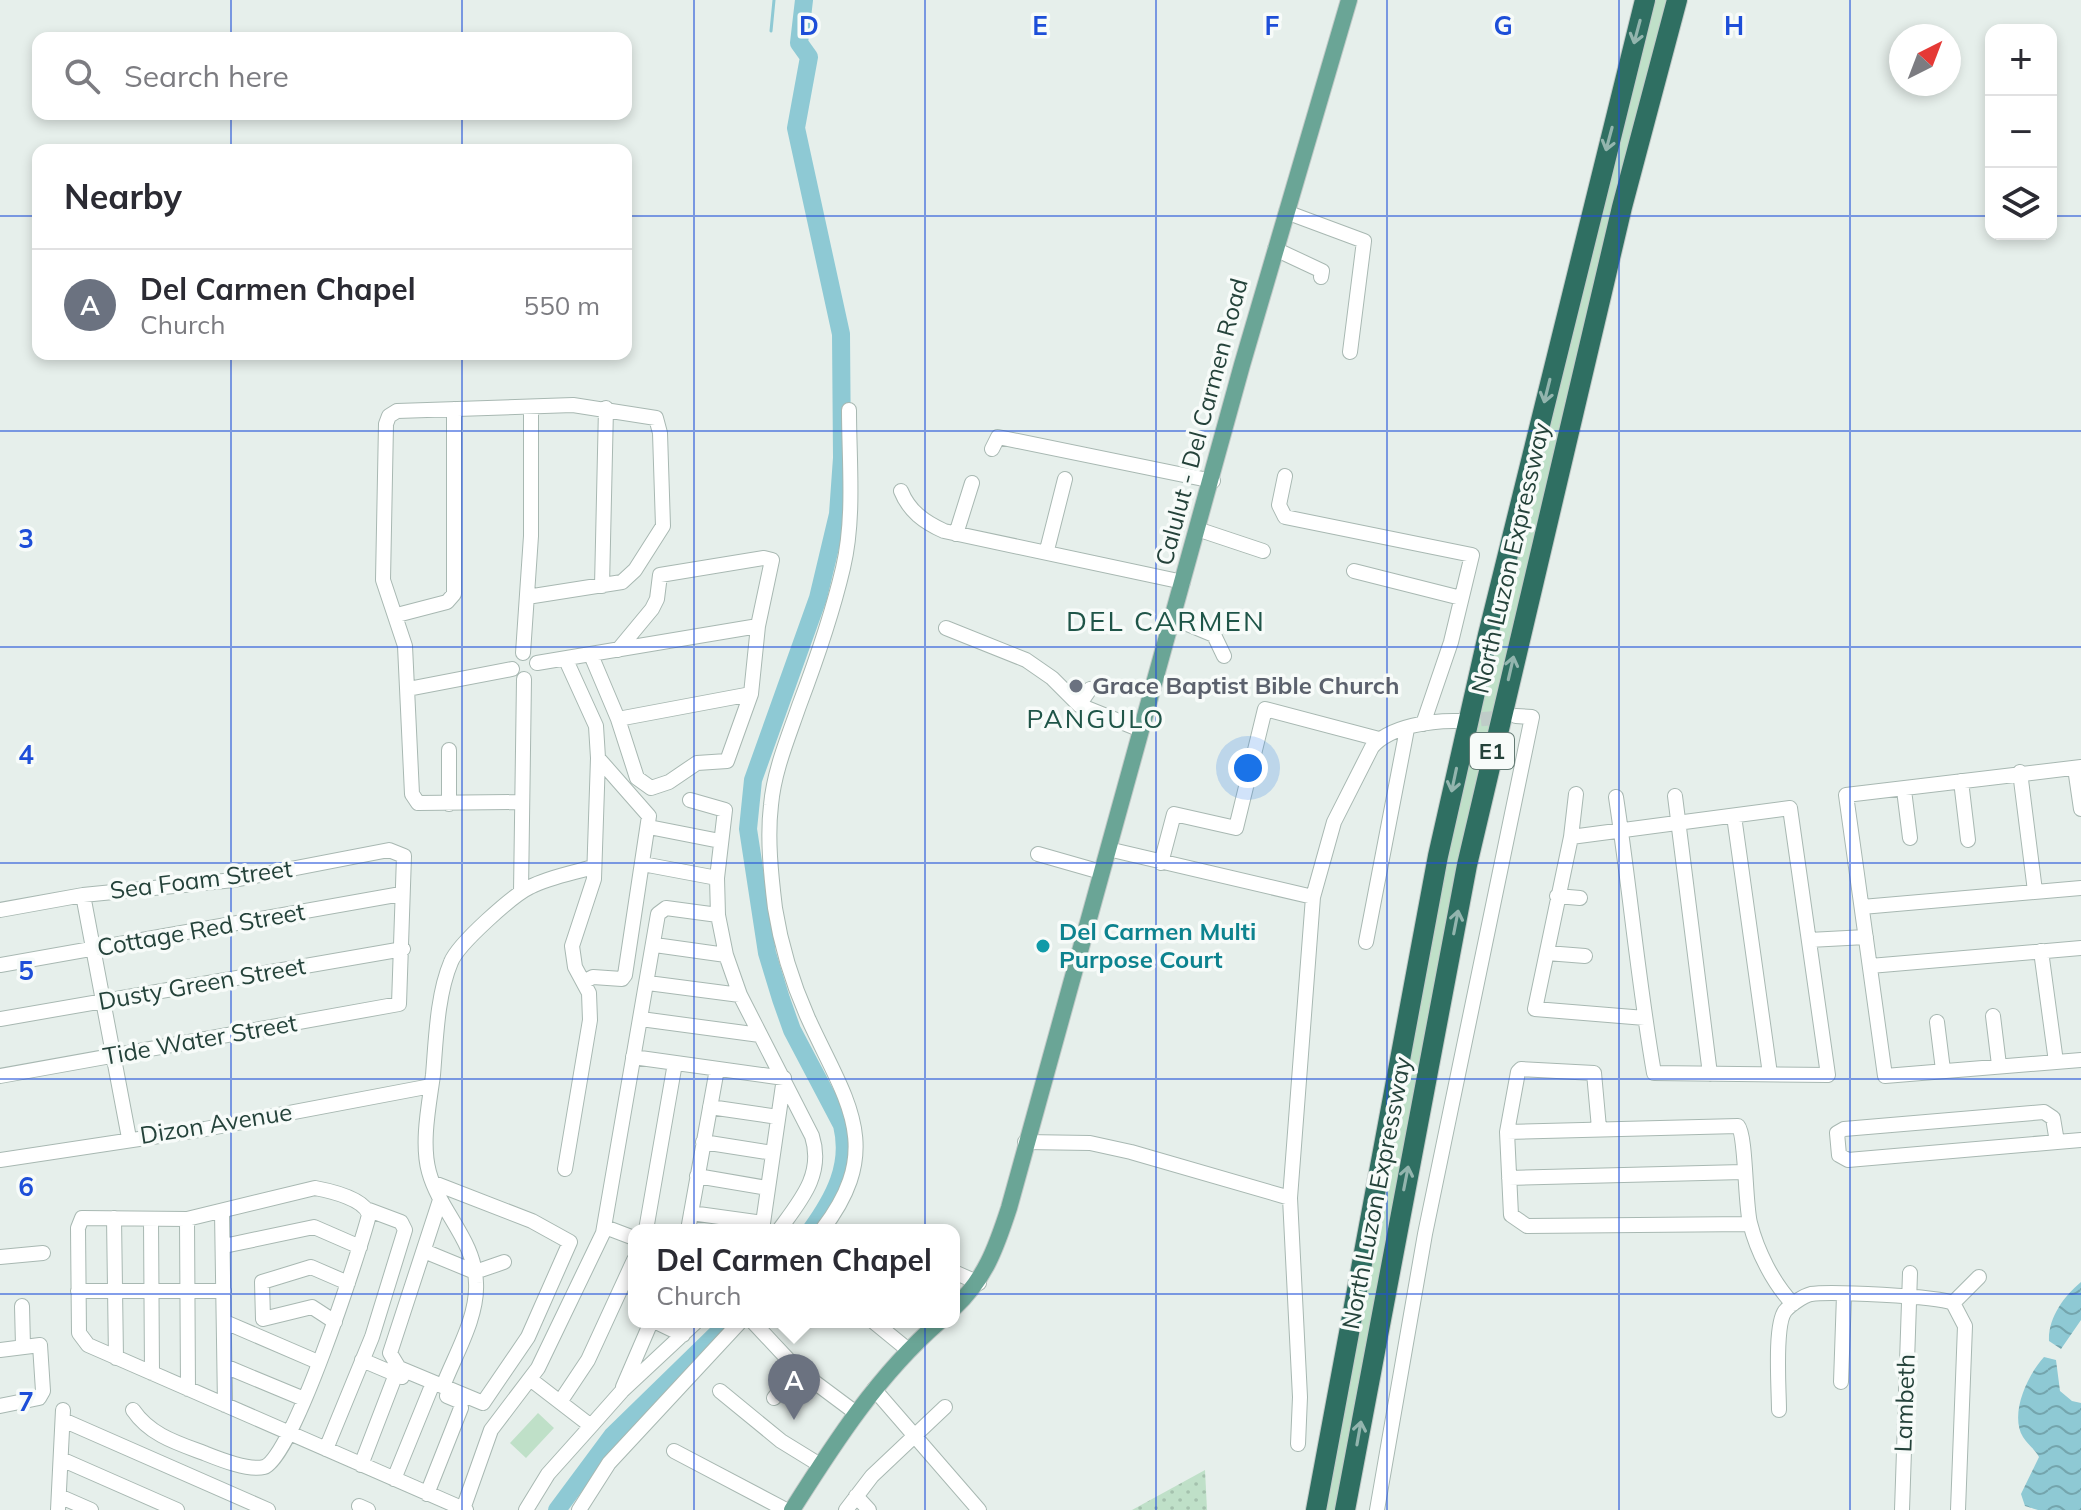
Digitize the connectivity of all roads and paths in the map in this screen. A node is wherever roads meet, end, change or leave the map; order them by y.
1 (1349, 0) edge
2 (1645, 0) edge
3 (1677, 0) edge
4 (1286, 212) junction
5 (1275, 249) junction
6 (1321, 277) dead end
7 (1350, 352) dead end
8 (531, 408) junction
9 (606, 408) junction
10 (454, 409) junction
11 (849, 410) dead end
12 (992, 449) dead end
13 (1285, 476) dead end
14 (1065, 479) dead end
15 (1213, 481) junction
16 (972, 483) dead end
17 (901, 491) dead end
18 (1197, 529) junction
19 (956, 534) junction
20 (1047, 550) junction
21 (1263, 551) dead end
22 (1354, 571) dead end
23 (1183, 582) junction
24 (602, 586) junction
25 (527, 597) junction
26 (1461, 598) junction
27 (397, 615) junction
28 (1173, 618) junction
29 (758, 626) junction
30 (946, 628) dead end
31 (618, 650) junction
32 (523, 653) junction
33 (591, 655) junction
34 (1224, 656) dead end
35 (566, 660) junction
36 (537, 663) junction
37 (518, 674) junction
38 (408, 689) junction
39 (1090, 689) dead end
40 (751, 694) junction
41 (1079, 705) junction
42 (1516, 716) dead end
43 (618, 719) junction
44 (1460, 721) tunnel mouth
45 (1423, 724) junction
46 (1407, 729) junction
47 (1141, 730) junction
48 (1379, 739) junction
49 (449, 750) dead end
50 (598, 758) junction
51 (2078, 767) edge
52 (2020, 772) junction
53 (1961, 781) junction
54 (1904, 790) junction
55 (1576, 794) dead end
56 (1675, 796) dead end
57 (1616, 797) dead end
58 (690, 800) dead end
59 (522, 802) junction
60 (659, 802) dead end
61 (449, 804) junction
62 (2081, 809) edge
63 (1734, 816) junction
64 (1678, 821) junction
65 (654, 828) junction
66 (1621, 830) junction
67 (1571, 837) junction
68 (1910, 838) dead end
69 (1968, 840) dead end
70 (720, 841) junction
71 (1108, 849) junction
72 (1038, 854) dead end
73 (1161, 863) junction
74 (648, 865) junction
75 (593, 867) junction
76 (1101, 872) junction
77 (717, 878) junction
78 (2081, 888) edge
79 (2035, 891) junction
80 (521, 892) junction
81 (401, 894) junction
82 (83, 895) junction
83 (1557, 896) junction
84 (1313, 897) junction
85 (1580, 898) dead end
86 (1862, 907) junction
87 (0, 910) edge
88 (658, 914) junction
89 (718, 915) junction
90 (1866, 937) junction
91 (1809, 940) junction
92 (1366, 942) dead end
93 (655, 945) junction
94 (2081, 948) edge
95 (91, 949) junction
96 (403, 949) junction
97 (2041, 951) junction
98 (1547, 953) junction
99 (726, 955) junction
100 (1585, 956) dead end
101 (0, 965) edge
102 (1870, 966) junction
103 (585, 981) junction
104 (648, 983) junction
105 (740, 995) junction
106 (101, 1001) junction
107 (1993, 1016) dead end
108 (1645, 1018) junction
109 (0, 1019) edge
110 (641, 1019) junction
111 (1937, 1022) dead end
112 (760, 1035) junction
113 (111, 1056) junction
114 (633, 1057) junction
115 (2081, 1060) edge
116 (2056, 1062) junction
117 (675, 1063) junction
118 (1999, 1065) junction
119 (717, 1069) junction
120 (1943, 1070) junction
121 (1710, 1074) junction
122 (1770, 1074) junction
123 (0, 1076) edge
124 (784, 1078) junction
125 (431, 1086) junction
126 (710, 1107) junction
127 (778, 1117) junction
128 (1599, 1128) junction
129 (1507, 1132) junction
130 (129, 1138) junction
131 (2081, 1140) edge
132 (703, 1142) junction
133 (1025, 1142) junction
134 (2057, 1142) junction
135 (773, 1153) junction
136 (0, 1160) edge
137 (565, 1169) dead end
138 (1743, 1172) junction
139 (697, 1176) junction
140 (1509, 1178) junction
141 (434, 1183) junction
142 (767, 1188) junction
143 (1290, 1198) junction
144 (440, 1200) junction
145 (369, 1210) junction
146 (222, 1212) junction
147 (691, 1213) junction
148 (114, 1218) junction
149 (187, 1219) junction
150 (151, 1220) junction
151 (647, 1224) edge
152 (689, 1224) edge
153 (748, 1224) edge
154 (763, 1224) edge
155 (783, 1224) edge
156 (826, 1224) edge
157 (1750, 1224) junction
158 (605, 1227) junction
159 (628, 1236) edge
160 (224, 1246) junction
161 (360, 1247) junction
162 (424, 1251) junction
163 (43, 1253) dead end
164 (0, 1257) edge
165 (504, 1262) dead end
166 (475, 1272) junction
167 (628, 1273) edge
168 (1910, 1273) dead end
169 (960, 1275) edge
170 (1979, 1277) dead end
171 (348, 1283) junction
172 (979, 1283) junction
173 (78, 1291) junction
174 (115, 1291) junction
175 (150, 1291) junction
176 (188, 1291) junction
177 (224, 1291) junction
178 (1844, 1295) junction
179 (1909, 1297) junction
180 (960, 1302) edge
181 (1953, 1303) junction
182 (1793, 1304) junction
183 (22, 1306) dead end
184 (225, 1322) junction
185 (335, 1322) junction
186 (262, 1328) junction
187 (650, 1328) edge
188 (667, 1328) edge
189 (690, 1328) edge
190 (734, 1328) edge
191 (759, 1328) edge
192 (881, 1328) edge
193 (932, 1328) edge
194 (683, 1335) junction
195 (23, 1346) junction
196 (907, 1349) junction
197 (0, 1350) edge
198 (116, 1358) junction
199 (362, 1360) junction
200 (318, 1362) junction
201 (227, 1367) junction
202 (797, 1369) junction
203 (152, 1373) junction
204 (396, 1374) junction
205 (530, 1379) junction
206 (1841, 1382) dead end
207 (437, 1387) junction
208 (188, 1389) junction
209 (874, 1389) junction
210 (622, 1391) junction
211 (720, 1391) dead end
212 (774, 1398) dead end
213 (304, 1399) junction
214 (560, 1402) junction
215 (461, 1404) junction
216 (225, 1405) junction
217 (0, 1406) edge
218 (945, 1407) dead end
219 (133, 1410) dead end
220 (1779, 1410) dead end
221 (856, 1413) junction
222 (498, 1418) junction
223 (591, 1426) junction
224 (914, 1434) junction
225 (289, 1435) junction
226 (1298, 1444) dead end
227 (326, 1449) junction
228 (674, 1451) dead end
229 (61, 1459) junction
230 (361, 1465) junction
231 (820, 1465) junction
232 (394, 1479) junction
233 (427, 1494) junction
234 (856, 1496) junction
235 (58, 1503) edge
236 (261, 1509) edge
237 (464, 1509) edge
238 (91, 1510) edge
239 (177, 1510) edge
240 (526, 1510) edge
241 (579, 1510) edge
242 (786, 1510) edge
243 (792, 1510) edge
244 (846, 1510) edge
245 (869, 1510) edge
246 (979, 1510) edge
247 (1316, 1510) edge
248 (1345, 1510) edge
249 (1377, 1510) edge
250 (1902, 1510) edge
251 (1958, 1510) edge

1 - 4 main road, Calulut - Del Carmen Road
2 -> 247 highway, North Luzon Expressway / E1
248 -> 3 highway, North Luzon Expressway / E1
4 - 5 main road, Calulut - Del Carmen Road
4 - 7 street
5 - 6 street
5 - 15 main road, Calulut - Del Carmen Road
8 - 9 street
8 - 10 street
8 - 25 street
9 - 24 street
9 - 24 street
10 - 27 street
10 - 27 street
11 - 156 street
12 - 15 street
13 - 26 street
14 - 20 street
15 - 18 main road, Calulut - Del Carmen Road
16 - 19 street
17 - 19 street
18 - 21 street
18 - 23 main road, Calulut - Del Carmen Road
19 - 20 street
20 - 23 street
22 - 26 street
23 - 28 main road, Calulut - Del Carmen Road
24 - 25 street
25 - 32 street
26 - 45 street
27 - 38 street
28 - 34 street
28 - 47 main road, Calulut - Del Carmen Road
29 - 31 street
29 - 31 street
29 - 40 street
30 - 41 street
31 - 33 street
32 - 36 street
32 - 37 street
33 - 35 street
33 - 43 street
35 - 36 street
35 - 50 street
36 - 37 street
37 - 38 street
37 - 59 street
38 - 61 street
39 - 41 street
40 - 43 street
40 - 43 street
41 - 47 street
42 - 249 street
44 - 45 street
45 - 46 street
46 - 48 street
46 - 92 street
47 - 71 main road, Calulut - Del Carmen Road
48 - 73 street
48 - 84 street
49 - 61 street
50 - 75 street
50 - 103 street
51 - 52 street
51 - 62 street
52 - 53 street
52 - 79 street
53 - 54 street
53 - 69 street
54 - 68 street
54 - 86 street
55 - 67 street
56 - 64 street
57 - 66 street
58 - 70 street
59 - 61 street
59 - 80 street
60 - 65 street
63 - 64 street
63 - 91 street
63 - 122 street
64 - 66 street
64 - 121 street
65 - 70 street
65 - 74 street
66 - 67 street
66 - 108 street
67 - 83 street
70 - 77 street
71 - 73 street
71 - 76 main road, Calulut - Del Carmen Road
72 - 76 street
73 - 84 street
74 - 77 street
74 - 88 street
75 - 80 street
75 - 103 street
76 - 133 main road, Calulut - Del Carmen Road
77 - 89 street
78 - 79 street
79 - 86 street
80 - 125 street
81 - 82 street, Sea Foam Street
81 - 95 street, Cottage Red Street
81 - 96 street
82 - 87 street, Sea Foam Street
82 - 95 street
83 - 85 street
83 - 98 street
84 - 143 street
86 - 90 street
88 - 89 street
88 - 93 street
89 - 99 street
90 - 91 street
90 - 102 street
91 - 122 street
93 - 99 street
93 - 104 street
94 - 97 street
95 - 101 street, Cottage Red Street
95 - 106 street
96 - 106 street, Dusty Green Street
96 - 113 street, Tide Water Street
97 - 102 street
97 - 116 street
98 - 100 street
98 - 108 street
99 - 105 street
102 - 120 street
103 - 137 street
104 - 105 street
104 - 110 street
105 - 112 street
106 - 109 street, Dusty Green Street
106 - 113 street
107 - 118 street
108 - 121 street
110 - 112 street
110 - 114 street
111 - 120 street
112 - 124 street
113 - 123 street, Tide Water Street
113 - 130 street
114 - 117 street
114 - 158 street
115 - 116 street
116 - 118 street
117 - 119 street
117 - 151 street
118 - 120 street
119 - 124 street
119 - 126 street
121 - 122 street
124 - 127 street
124 - 155 street
125 - 130 street, Dizon Avenue
125 - 141 street
126 - 127 street
126 - 132 street
127 - 135 street
128 - 129 street
128 - 129 street
128 - 138 street
129 - 140 street
130 - 136 street, Dizon Avenue
131 - 134 street
132 - 135 street
132 - 139 street
133 - 143 street
133 - 172 main road, Calulut - Del Carmen Road
134 - 134 street
135 - 142 street
138 - 140 street
138 - 157 street
139 - 142 street
139 - 147 street
140 - 157 street
141 - 144 street
141 - 207 street
142 - 154 street
143 - 226 street
144 - 162 street
144 - 166 street
145 - 146 street
145 - 161 street
145 - 199 street
146 - 149 street
146 - 160 street
147 - 152 street
147 - 153 street
148 - 150 street
148 - 173 street
148 - 174 street
149 - 150 street
149 - 176 street
150 - 175 street
157 - 182 street
158 - 159 street
158 - 205 street
160 - 161 street
160 - 177 street
161 - 171 street
162 - 166 street
162 - 207 street
163 - 164 street
165 - 166 street
166 - 207 street
167 - 214 street
168 - 179 street, Lambeth
169 - 172 street
170 - 181 street
171 - 185 street
171 - 186 street
172 - 180 main road, Calulut - Del Carmen Road
173 - 174 street
173 - 198 street
174 - 175 street
174 - 198 street
175 - 176 street
175 - 203 street
176 - 177 street
176 - 208 street
177 - 184 street
178 - 179 street
178 - 182 street
178 - 206 street
179 - 181 street
179 - 250 street, Lambeth
181 - 251 street
182 - 220 street
183 - 195 street
184 - 186 street
184 - 201 street
185 - 186 street
185 - 200 street
186 - 200 street
187 - 210 street
188 - 194 street
189 - 194 street
190 - 241 street
191 - 202 street
192 - 196 street
193 - 196 main road
194 - 210 street
195 - 197 street
195 - 217 street
196 - 209 main road
198 - 203 street
199 - 204 street
199 - 227 street
200 - 213 street
201 - 213 street
201 - 216 street
202 - 212 street
202 - 221 street
203 - 208 street
204 - 207 street
204 - 230 street
205 - 214 street
205 - 222 street
207 - 215 street
207 - 232 street
208 - 216 street
209 - 221 main road
209 - 224 street
210 - 223 street
211 - 231 street
213 - 225 street
214 - 223 street
215 - 222 street
215 - 233 street
216 - 225 street
218 - 224 street
219 - 225 street
221 - 231 main road
222 - 237 street
223 - 240 street
224 - 234 street
224 - 246 street
225 - 227 street
227 - 230 street
228 - 242 street
229 - 235 street
229 - 236 street
229 - 239 street
230 - 232 street
231 - 243 main road
232 - 233 street
233 - 237 street
234 - 244 street
234 - 245 street
235 - 238 street

